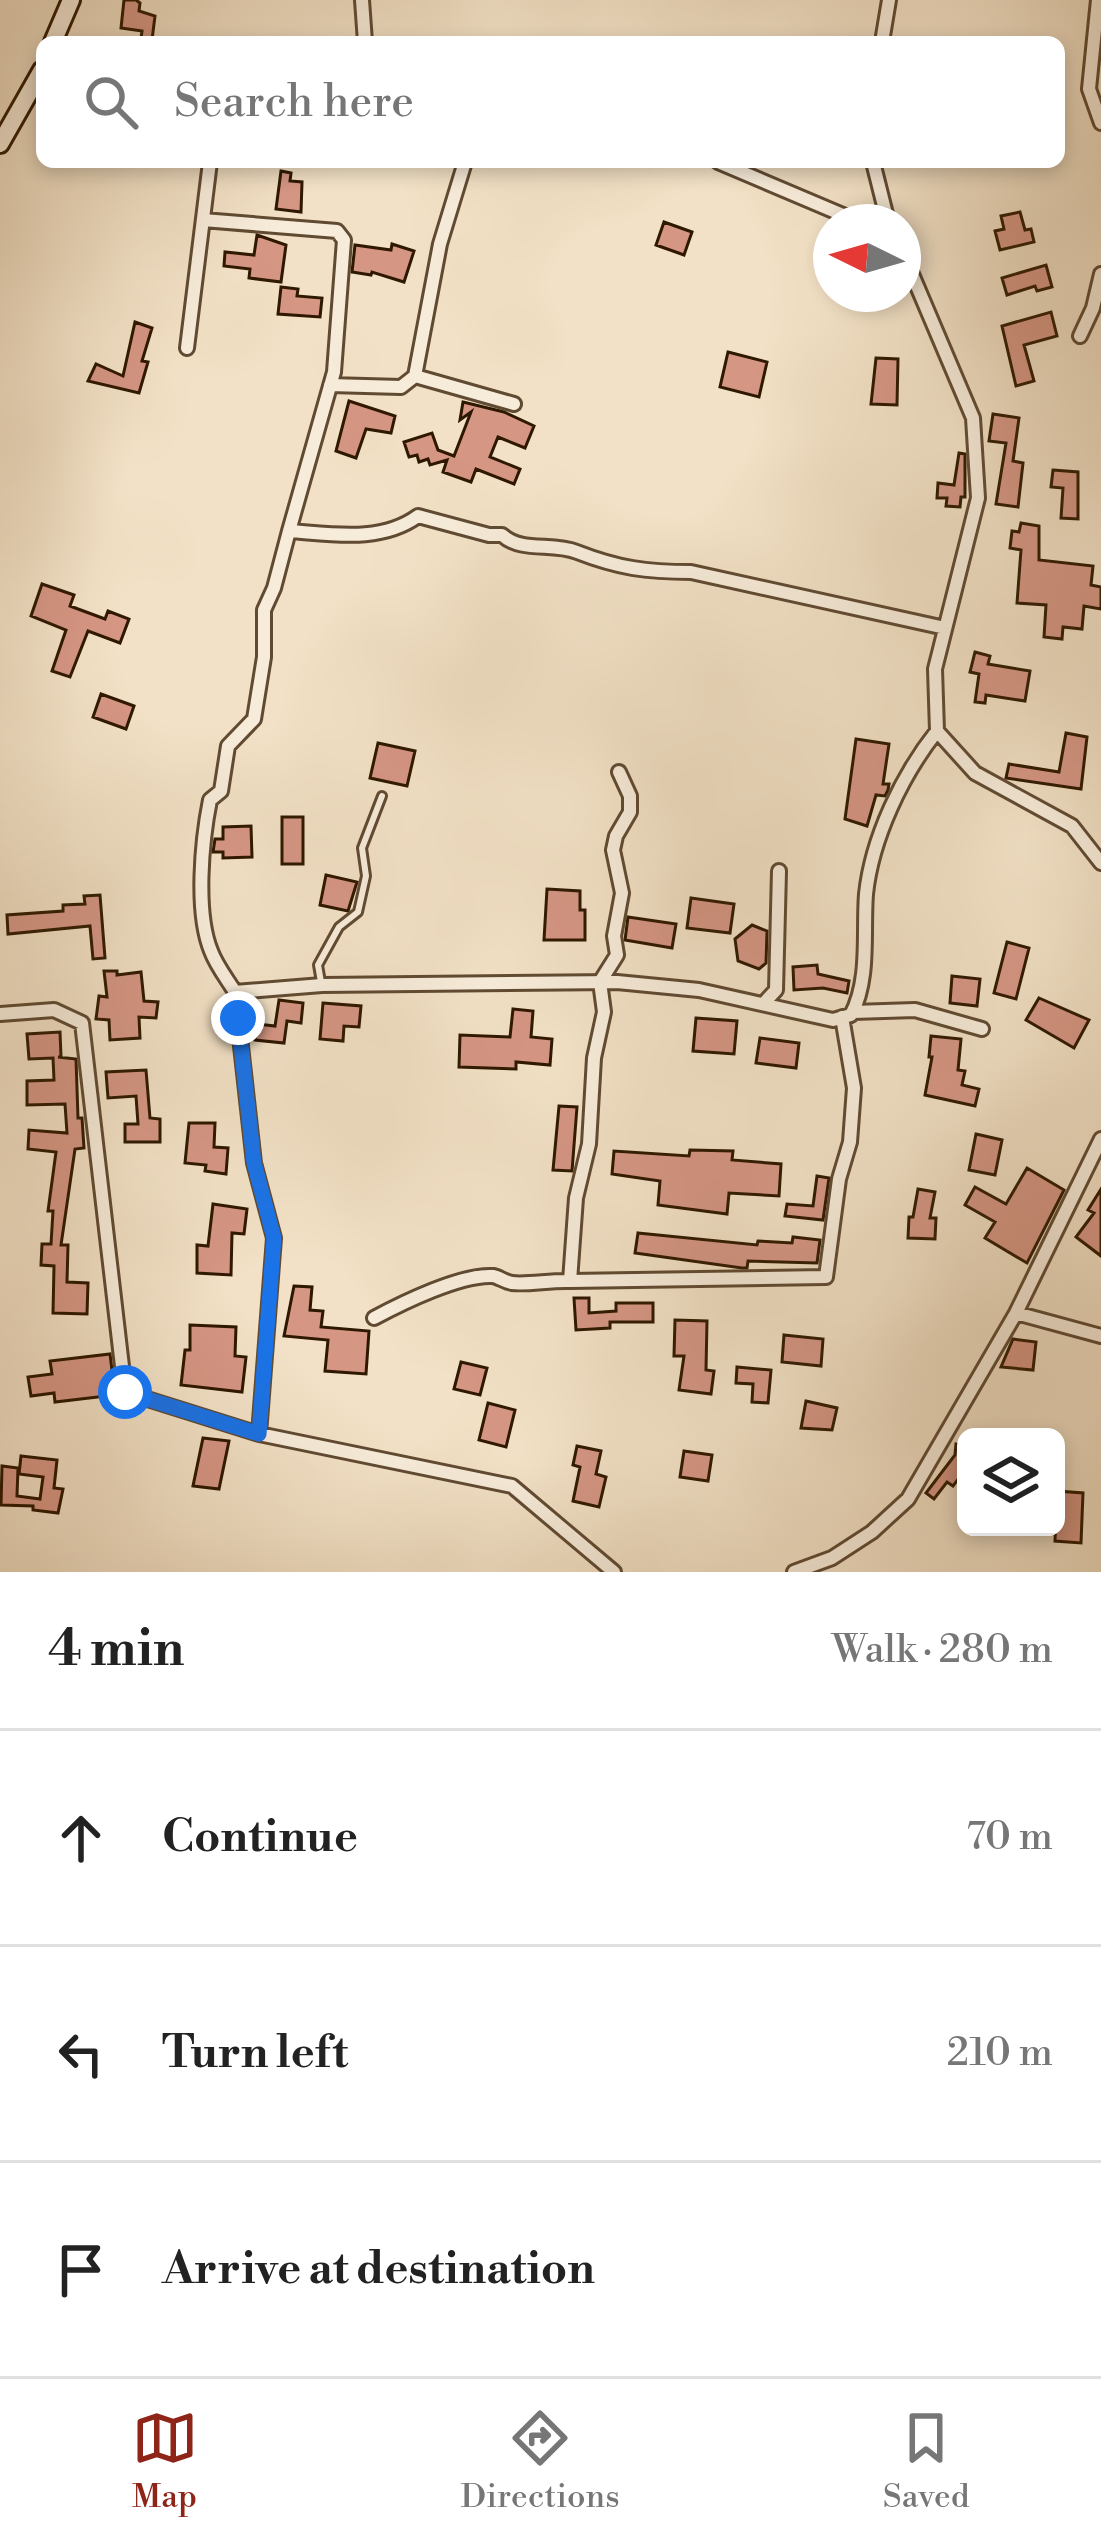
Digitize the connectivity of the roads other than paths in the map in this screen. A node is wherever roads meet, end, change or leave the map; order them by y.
1 (71, 0) edge
2 (362, 0) edge
3 (889, 0) edge
4 (1098, 0) edge
5 (56, 36) edge
6 (365, 36) edge
7 (883, 36) edge
8 (36, 80) edge
9 (1098, 104) edge
10 (1101, 123) edge
11 (0, 142) edge
12 (209, 168) edge
13 (463, 168) edge
14 (732, 168) edge
15 (874, 168) edge
16 (817, 204) edge
17 (884, 204) edge
18 (203, 220) junction
19 (1101, 274) edge
20 (921, 295) edge
21 (1080, 336) dead end
22 (187, 348) dead end
23 (415, 376) junction
24 (330, 385) junction
25 (514, 404) dead end
26 (290, 531) junction
27 (945, 628) junction
28 (937, 731) junction
29 (619, 772) dead end
30 (382, 796) dead end
31 (1101, 863) edge
32 (779, 871) dead end
33 (600, 982) junction
34 (322, 985) junction
35 (235, 992) junction
36 (764, 1003) junction
37 (0, 1014) edge
38 (847, 1015) junction
39 (982, 1029) dead end
40 (1101, 1139) edge
41 (570, 1281) junction
42 (1016, 1312) junction
43 (374, 1318) dead end
44 (1101, 1336) edge
45 (259, 1434) junction
46 (614, 1572) edge
47 (794, 1572) edge

1 - 5 main road
2 - 6 street
3 - 7 street
4 - 9 street
8 - 11 main road
9 - 10 street
12 - 18 street
13 - 23 street
14 - 16 street
15 - 17 street
18 - 22 street
18 - 24 street
19 - 21 street
20 - 27 street
23 - 24 street
23 - 25 street
24 - 26 street
26 - 27 street
26 - 35 street
27 - 28 street
28 - 31 street
28 - 38 street
29 - 33 street
30 - 34 lane
32 - 36 street
33 - 34 street
33 - 36 street
33 - 41 street
34 - 35 street
35 - 45 street
36 - 38 street
37 - 45 street
38 - 39 street
38 - 41 street
40 - 42 street
41 - 43 street
42 - 44 street
42 - 47 street
45 - 46 street

